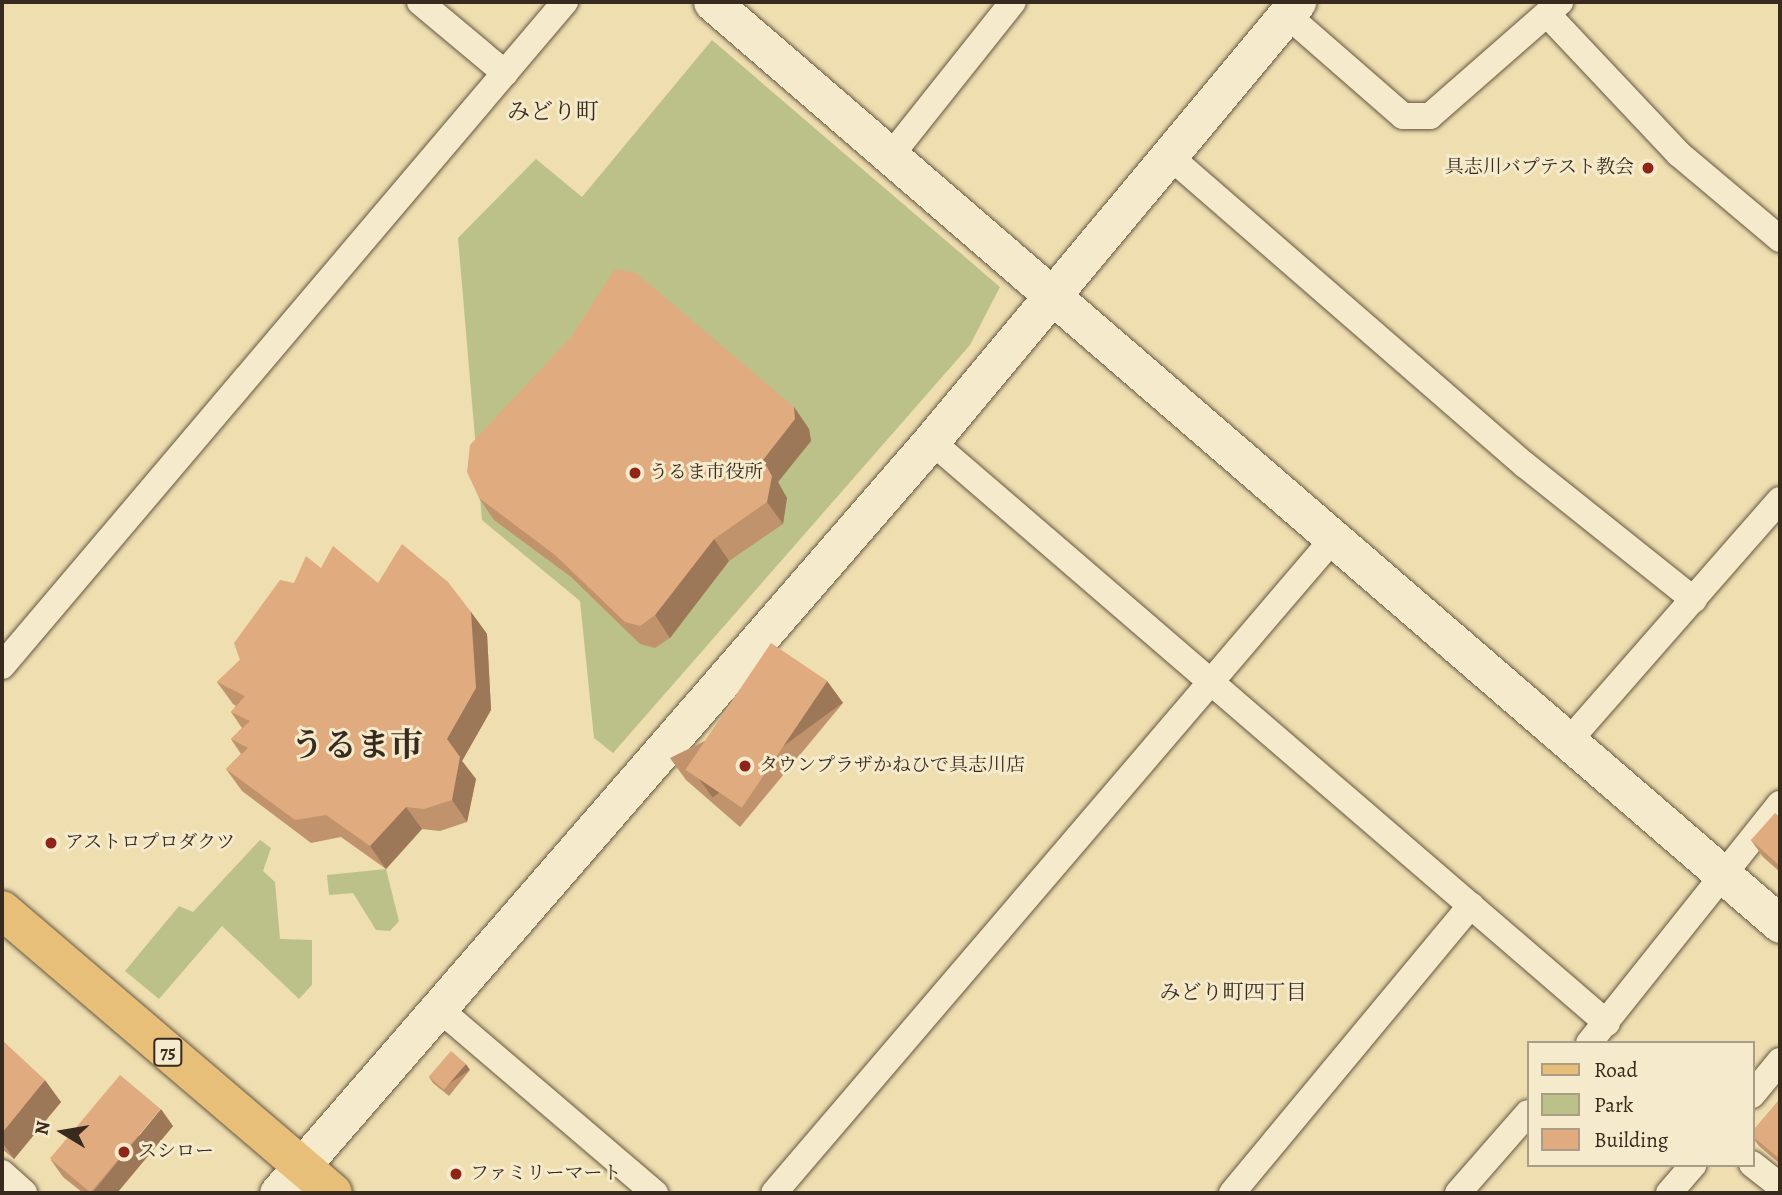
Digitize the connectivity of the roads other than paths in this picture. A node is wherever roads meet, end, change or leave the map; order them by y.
1 (420, 2) edge
2 (565, 2) edge
3 (712, 2) edge
4 (1013, 2) edge
5 (1291, 8) edge
6 (1554, 8) edge
7 (505, 74) junction
8 (892, 153) junction
9 (1167, 154) junction
10 (1780, 238) edge
11 (1054, 294) junction
12 (931, 441) junction
13 (1780, 500) edge
14 (1334, 539) junction
15 (1694, 600) junction
16 (7, 648) edge
17 (1212, 678) junction
18 (1567, 743) junction
19 (1780, 804) edge
20 (1721, 875) junction
21 (1471, 905) junction
22 (2, 910) edge
23 (1780, 924) edge
24 (437, 1007) junction
25 (1607, 1023) junction
26 (1592, 1041) edge
27 (1780, 1061) edge
28 (1754, 1093) edge
29 (1526, 1115) edge
30 (1754, 1166) edge
31 (1691, 1167) edge
32 (2, 1173) edge
33 (289, 1179) edge
34 (1780, 1186) edge
35 (24, 1193) edge
36 (333, 1193) edge
37 (655, 1193) edge
38 (774, 1193) edge
39 (1232, 1193) edge
40 (1458, 1193) edge
41 (1669, 1193) edge

1 - 7 street
2 - 7 street
3 - 8 street
4 - 8 street
5 - 6 street
5 - 9 street
6 - 10 street
7 - 16 street
8 - 11 street
9 - 11 street
9 - 15 street
11 - 12 street
11 - 14 street
12 - 17 street
12 - 24 street
13 - 15 street
14 - 17 street
14 - 18 street
15 - 18 street
17 - 21 street
17 - 38 street
18 - 20 street
19 - 20 street
20 - 23 street
20 - 25 street
21 - 25 street
21 - 39 street
22 - 33 main road, 75
24 - 33 street
24 - 37 street
25 - 26 street
27 - 28 street
29 - 40 street
30 - 34 street
31 - 41 street
32 - 35 street
33 - 36 main road, 75

